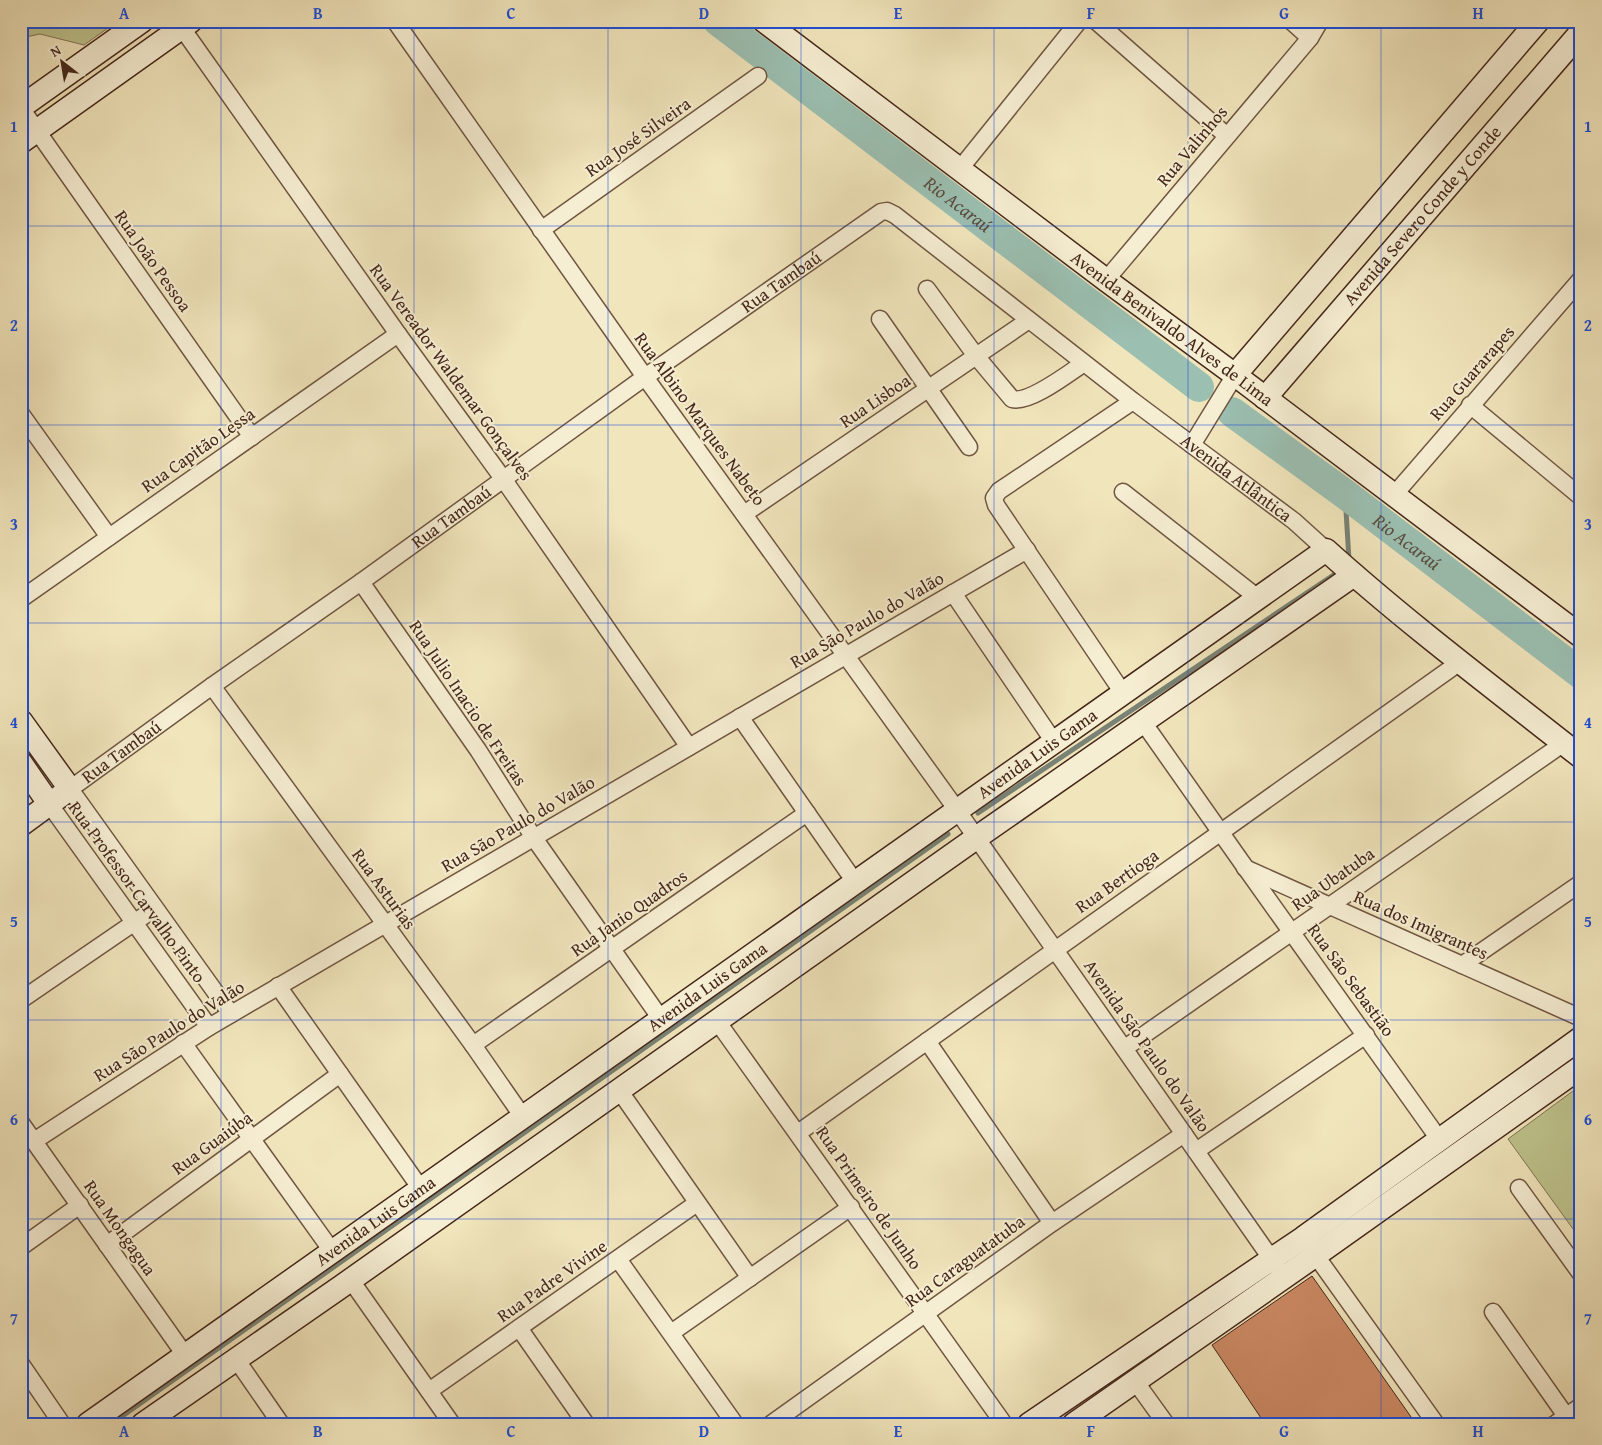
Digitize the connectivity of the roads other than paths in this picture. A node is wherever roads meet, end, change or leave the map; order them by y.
1 (142, 21) edge
2 (395, 21) edge
3 (764, 21) edge
4 (1079, 21) edge
5 (1096, 21) edge
6 (1291, 21) edge
7 (1320, 21) edge
8 (1538, 21) edge
9 (184, 23) edge
10 (1310, 38) junction
11 (1577, 42) edge
12 (758, 76) dead end
13 (21, 108) edge
14 (29, 136) edge
15 (1227, 136) junction
16 (958, 170) junction
17 (884, 211) joint
18 (541, 230) junction
19 (1106, 280) junction
20 (1579, 284) edge
21 (927, 289) dead end
22 (880, 319) dead end
23 (1029, 320) junction
24 (398, 334) junction
25 (976, 356) junction
26 (1084, 363) junction
27 (645, 377) junction
28 (1231, 381) junction
29 (928, 388) junction
30 (1265, 398) junction
31 (1133, 401) junction
32 (1470, 405) junction
33 (21, 414) edge
34 (252, 437) junction
35 (1192, 446) junction
36 (969, 447) dead end
37 (504, 480) junction
38 (1123, 492) dead end
39 (1394, 495) junction
40 (1581, 498) edge
41 (744, 514) junction
42 (109, 538) junction
43 (1027, 550) junction
44 (1326, 550) junction
45 (1354, 575) junction
46 (361, 582) junction
47 (953, 593) junction
48 (1258, 598) junction
49 (21, 599) edge
50 (1581, 636) edge
51 (845, 656) junction
52 (1460, 662) junction
53 (212, 686) junction
54 (1123, 693) junction
55 (740, 717) junction
56 (21, 721) edge
57 (1143, 722) junction
58 (1054, 742) junction
59 (689, 747) junction
60 (1572, 750) edge
61 (21, 763) edge
62 (70, 789) junction
63 (50, 804) junction
64 (957, 810) junction
65 (807, 813) junction
66 (21, 825) edge
67 (1220, 832) junction
68 (534, 838) junction
69 (976, 838) junction
70 (1244, 867) junction
71 (855, 882) junction
72 (1581, 883) edge
73 (1330, 906) junction
74 (154, 909) junction
75 (135, 922) junction
76 (385, 924) junction
77 (1292, 932) junction
78 (611, 950) junction
79 (1055, 950) junction
80 (1462, 965) junction
81 (278, 986) junction
82 (21, 1000) edge
83 (231, 1014) junction
84 (1581, 1018) edge
85 (661, 1019) junction
86 (717, 1021) junction
87 (209, 1027) junction
88 (1366, 1035) junction
89 (1581, 1038) edge
90 (927, 1041) junction
91 (183, 1043) junction
92 (473, 1045) junction
93 (1124, 1048) junction
94 (1581, 1067) edge
95 (340, 1074) junction
96 (619, 1090) junction
97 (523, 1117) junction
98 (21, 1123) edge
99 (798, 1133) junction
100 (1184, 1134) junction
101 (252, 1138) junction
102 (1439, 1140) junction
103 (34, 1141) junction
104 (1196, 1151) junction
105 (1519, 1188) dead end
106 (420, 1189) junction
107 (697, 1203) junction
108 (80, 1206) junction
109 (851, 1207) junction
110 (1052, 1223) junction
111 (107, 1245) junction
112 (21, 1247) edge
113 (1310, 1247) junction
114 (332, 1251) junction
115 (618, 1259) junction
116 (1278, 1268) junction
117 (1581, 1274) edge
118 (750, 1278) junction
119 (350, 1280) junction
120 (1493, 1312) dead end
121 (926, 1313) junction
122 (519, 1328) junction
123 (671, 1333) junction
124 (185, 1355) junction
125 (236, 1360) junction
126 (21, 1364) edge
127 (1135, 1381) junction
128 (429, 1391) junction
129 (1581, 1406) edge
130 (1561, 1420) edge
131 (62, 1424) edge
132 (88, 1424) edge
133 (143, 1424) edge
134 (281, 1424) edge
135 (452, 1424) edge
136 (586, 1424) edge
137 (735, 1424) edge
138 (771, 1424) edge
139 (1004, 1424) edge
140 (1029, 1424) edge
141 (1074, 1424) edge
142 (1166, 1424) edge
143 (1436, 1424) edge

1 - 13 street
2 - 18 street, Rua Albino Marques Nabeto
3 - 16 street, Avenida Benivaldo Alves de Lima
4 - 16 street
5 - 15 street
6 - 10 street
7 - 10 street, Rua Valinhos
8 - 28 street
9 - 14 street
9 - 24 street, Rua Vereador Waldemar Gonçalves
10 - 15 street, Rua Valinhos
11 - 30 street, Avenida Severo Conde y Conde
12 - 18 street, Rua José Silveira
13 - 14 street, Rua João Pessoa
14 - 34 street, Rua João Pessoa
15 - 19 street, Rua Valinhos
16 - 19 street, Avenida Benivaldo Alves de Lima
17 - 23 street, Avenida Atlântica
17 - 27 street, Rua Tambaú
18 - 27 street, Rua Albino Marques Nabeto
19 - 28 street, Avenida Benivaldo Alves de Lima
20 - 32 street, Rua Guararapes
21 - 25 street
22 - 29 street
23 - 25 street, Rua Lisboa
23 - 26 street, Avenida Atlântica
24 - 34 street, Rua Capitão Lessa
24 - 37 street, Rua Vereador Waldemar Gonçalves
25 - 26 street
25 - 29 street, Rua Lisboa
26 - 31 street, Avenida Atlântica
27 - 37 street, Rua Tambaú
27 - 41 street, Rua Albino Marques Nabeto
28 - 30 street, Avenida Benivaldo Alves de Lima
28 - 35 street
29 - 36 street
29 - 41 street, Rua Lisboa
30 - 39 street, Avenida Benivaldo Alves de Lima
31 - 35 street, Avenida Atlântica
31 - 43 street
32 - 39 street, Rua Guararapes
32 - 40 street
33 - 42 street
34 - 42 street, Rua Capitão Lessa
35 - 44 street, Avenida Atlântica
37 - 46 street, Rua Tambaú
37 - 59 street, Rua Vereador Waldemar Gonçalves
38 - 48 street
39 - 50 street, Avenida Benivaldo Alves de Lima
41 - 51 street, Rua Albino Marques Nabeto
42 - 49 street, Rua Capitão Lessa
43 - 47 street, Rua São Paulo do Valão
43 - 54 street
44 - 45 street, Avenida Atlântica
44 - 48 street, Avenida Luis Gama
45 - 52 street, Avenida Atlântica
45 - 57 street, Avenida Luis Gama
46 - 53 street, Rua Tambaú
46 - 68 street, Rua Julio Inacio de Freitas
47 - 51 street, Rua São Paulo do Valão
47 - 58 street
48 - 54 street, Avenida Luis Gama
51 - 55 street, Rua São Paulo do Valão
51 - 64 street, Rua Albino Marques Nabeto
52 - 60 street, Avenida Atlântica
52 - 67 street, Rua Bertioga
53 - 62 street, Rua Tambaú
53 - 76 street, Rua Asturias
54 - 58 street, Avenida Luis Gama
55 - 59 street, Rua São Paulo do Valão
55 - 65 street
56 - 62 street
57 - 67 street, Rua São Sebastião
57 - 69 street, Avenida Luis Gama
58 - 64 street, Avenida Luis Gama
59 - 68 street, Rua São Paulo do Valão
60 - 73 street, Rua Ubatuba
61 - 63 street
62 - 63 street, Rua Tambaú
62 - 74 street, Rua Professor Carvalho Pinto
63 - 66 street, Rua Tambaú
63 - 75 street, Rua Professor Carvalho Pinto
64 - 69 street, Rua Albino Marques Nabeto
64 - 71 street, Avenida Luis Gama
65 - 71 street
65 - 78 street, Rua Janio Quadros
67 - 70 street, Rua São Sebastião
67 - 79 street, Rua Bertioga
68 - 76 street, Rua São Paulo do Valão
68 - 78 street, Rua Julio Inacio de Freitas
69 - 79 street, Avenida São Paulo do Valão
69 - 86 street, Avenida Luis Gama
70 - 73 street, Rua dos Imigrantes
70 - 77 street, Rua São Sebastião
71 - 85 street, Avenida Luis Gama
72 - 80 street
73 - 77 street, Rua Ubatuba
73 - 80 street, Rua dos Imigrantes
74 - 75 street
74 - 83 street, Rua Professor Carvalho Pinto
75 - 82 street
75 - 87 street, Rua Professor Carvalho Pinto
76 - 81 street, Rua São Paulo do Valão
76 - 92 street, Rua Asturias
77 - 88 street, Rua São Sebastião
77 - 93 street, Rua Ubatuba
78 - 85 street, Rua Julio Inacio de Freitas
78 - 92 street, Rua Janio Quadros
79 - 90 street, Rua Bertioga
79 - 93 street, Avenida São Paulo do Valão
80 - 84 street, Rua dos Imigrantes
81 - 83 street, Rua São Paulo do Valão
81 - 95 street
83 - 87 street, Rua São Paulo do Valão
85 - 97 street, Avenida Luis Gama
86 - 96 street, Avenida Luis Gama
86 - 99 street, Rua Primeiro de Junho
87 - 91 street, Rua São Paulo do Valão
88 - 102 street, Rua São Sebastião
88 - 104 street
89 - 102 street
90 - 99 street, Rua Bertioga
90 - 110 street
91 - 101 street
91 - 103 street, Rua São Paulo do Valão
92 - 97 street, Rua Asturias
93 - 100 street, Avenida São Paulo do Valão
94 - 113 street
95 - 101 street, Rua Guaiúba
95 - 106 street
96 - 107 street
96 - 119 street, Avenida Luis Gama
97 - 106 street, Avenida Luis Gama
98 - 103 street, Rua Mongagua
99 - 109 street, Rua Primeiro de Junho
100 - 104 street, Avenida São Paulo do Valão
100 - 110 street, Rua Caraguatatuba
101 - 111 street, Rua Guaiúba
101 - 114 street
102 - 113 street
103 - 108 street, Rua Mongagua
104 - 116 street, Avenida São Paulo do Valão
105 - 117 street
106 - 114 street, Avenida Luis Gama
107 - 115 street, Rua Padre Vivine
107 - 118 street
108 - 111 street, Rua Mongagua
108 - 112 street
109 - 118 street
109 - 121 street, Rua Primeiro de Junho
110 - 121 street, Rua Caraguatatuba
111 - 124 street, Rua Mongagua
113 - 116 street
113 - 143 street
114 - 124 street, Avenida Luis Gama
115 - 122 street, Rua Padre Vivine
115 - 123 street
116 - 127 street
116 - 140 street
118 - 123 street
119 - 125 street, Avenida Luis Gama
119 - 128 street
120 - 130 street
121 - 138 street, Rua Caraguatatuba
121 - 139 street, Rua Primeiro de Junho
122 - 128 street, Rua Padre Vivine
122 - 136 street
123 - 137 street
124 - 132 street, Avenida Luis Gama
125 - 133 street, Avenida Luis Gama
125 - 134 street
126 - 131 street
127 - 141 street
127 - 142 street
128 - 135 street
129 - 130 street

